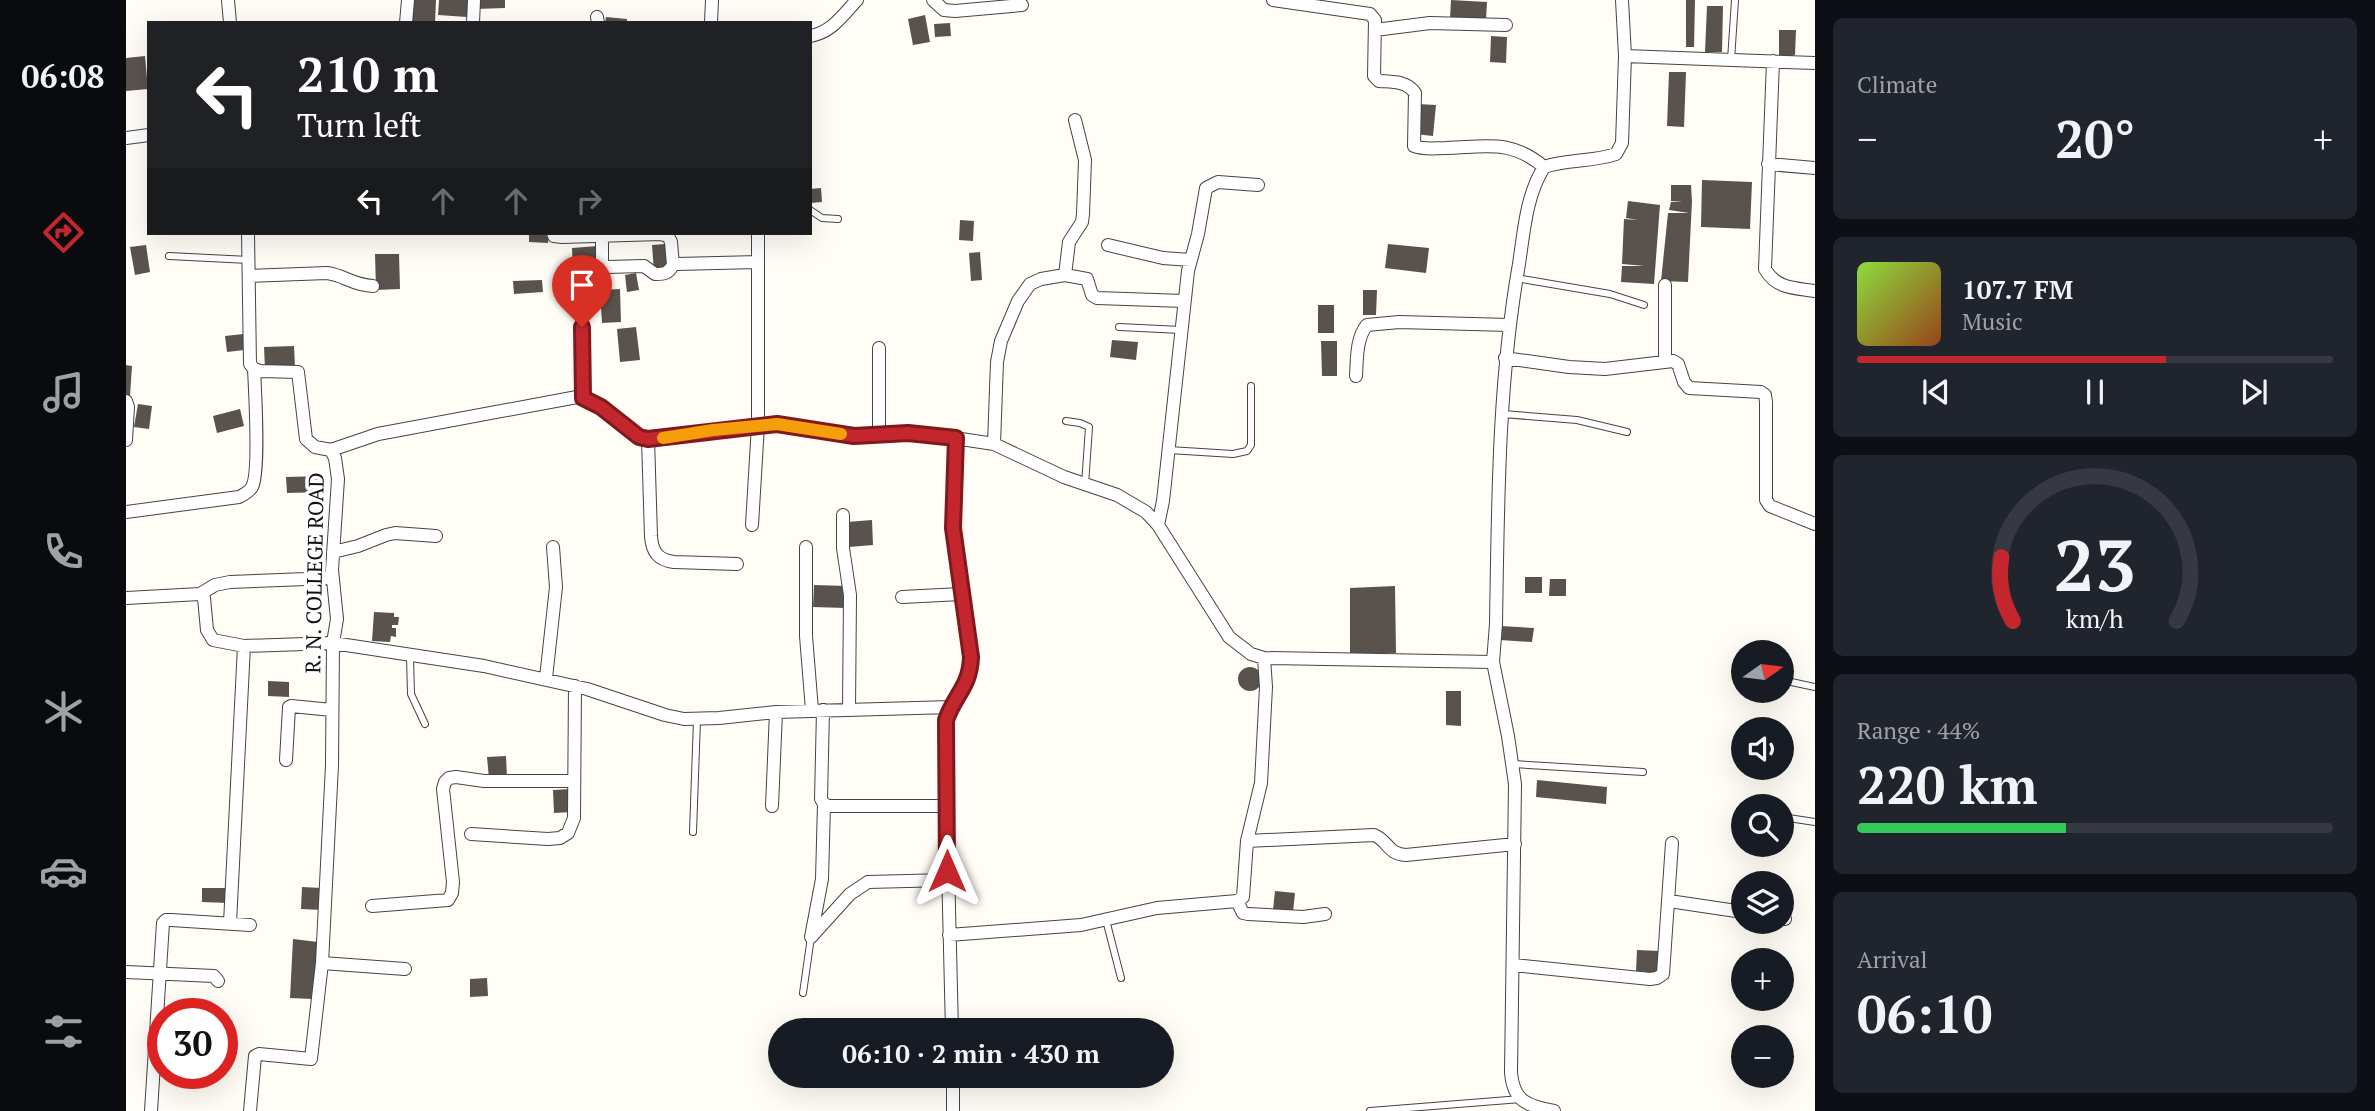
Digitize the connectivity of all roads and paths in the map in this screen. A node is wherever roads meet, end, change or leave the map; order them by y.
1 (228, 0) edge
2 (408, 0) edge
3 (474, 0) edge
4 (712, 0) edge
5 (857, 0) edge
6 (933, 0) edge
7 (1273, 0) edge
8 (1622, 0) edge
9 (1735, 0) edge
10 (1337, 4) edge
11 (1022, 5) dead end
12 (230, 21) edge
13 (406, 21) edge
14 (472, 21) edge
15 (711, 21) edge
16 (1506, 25) dead end
17 (1375, 30) junction
18 (812, 35) edge
19 (1625, 56) junction
20 (1731, 60) junction
21 (1773, 61) junction
22 (1815, 63) edge
23 (1075, 120) dead end
24 (147, 135) edge
25 (126, 138) edge
26 (1768, 164) junction
27 (1544, 167) junction
28 (1815, 168) edge
29 (1258, 185) dead end
30 (812, 211) edge
31 (838, 219) dead end
32 (248, 235) edge
33 (554, 235) edge
34 (631, 235) edge
35 (664, 235) edge
36 (758, 235) edge
37 (602, 236) junction
38 (1108, 245) dead end
39 (169, 257) dead end
40 (249, 260) junction
41 (1190, 260) junction
42 (758, 262) junction
43 (673, 265) junction
44 (602, 269) junction
45 (1065, 275) junction
46 (249, 276) junction
47 (1516, 278) junction
48 (1665, 285) dead end
49 (373, 286) dead end
50 (1815, 291) edge
51 (1184, 301) junction
52 (1644, 305) dead end
53 (1508, 325) junction
54 (1119, 327) dead end
55 (1181, 330) junction
56 (880, 348) dead end
57 (1505, 358) junction
58 (1665, 361) junction
59 (254, 369) junction
60 (1356, 376) dead end
61 (1251, 386) dead end
62 (583, 398) junction
63 (126, 401) edge
64 (1501, 414) junction
65 (1066, 421) dead end
66 (758, 425) junction
67 (1626, 432) dead end
68 (879, 435) junction
69 (956, 438) junction
70 (648, 439) junction
71 (126, 440) edge
72 (994, 444) junction
73 (331, 450) junction
74 (1169, 450) junction
75 (1084, 485) junction
76 (126, 512) edge
77 (843, 515) dead end
78 (1815, 524) edge
79 (752, 525) dead end
80 (1158, 525) junction
81 (436, 536) dead end
82 (806, 547) dead end
83 (553, 548) dead end
84 (333, 552) junction
85 (737, 564) dead end
86 (333, 578) junction
87 (200, 594) junction
88 (961, 594) junction
89 (902, 597) dead end
90 (126, 598) edge
91 (333, 643) junction
92 (244, 646) junction
93 (410, 654) junction
94 (1264, 658) junction
95 (1493, 662) junction
96 (546, 678) junction
97 (1794, 683) edge
98 (575, 686) junction
99 (1815, 687) edge
100 (951, 707) junction
101 (849, 709) junction
102 (332, 710) junction
103 (818, 710) junction
104 (776, 712) junction
105 (697, 720) junction
106 (425, 724) dead end
107 (286, 760) dead end
108 (1513, 764) junction
109 (1643, 772) dead end
110 (573, 781) junction
111 (824, 804) junction
112 (772, 806) dead end
113 (947, 806) junction
114 (1794, 819) edge
115 (1815, 822) edge
116 (693, 832) dead end
117 (471, 834) dead end
118 (1247, 841) junction
119 (1672, 843) dead end
120 (1515, 844) junction
121 (947, 880) junction
122 (1237, 901) junction
123 (1669, 901) junction
124 (372, 906) dead end
125 (1731, 910) edge
126 (1325, 914) dead end
127 (1106, 920) junction
128 (230, 923) junction
129 (250, 925) dead end
130 (949, 934) junction
131 (811, 937) junction
132 (322, 963) junction
133 (1513, 965) junction
134 (405, 969) dead end
135 (126, 972) edge
136 (161, 974) junction
137 (1122, 978) dead end
138 (218, 981) dead end
139 (803, 993) dead end
140 (952, 1018) edge
141 (953, 1088) edge
142 (1521, 1099) junction
143 (151, 1111) edge
144 (250, 1111) edge
145 (953, 1111) edge
146 (1370, 1111) edge
147 (1554, 1111) edge

1 - 12 street
2 - 13 street
3 - 14 street
4 - 15 street
5 - 18 street
6 - 11 street
7 - 10 street
8 - 19 street
9 - 20 lane
10 - 17 street
16 - 17 street
17 - 27 street
19 - 20 street
19 - 27 street
20 - 21 street
21 - 22 street
21 - 26 street
23 - 45 street
24 - 25 street
26 - 28 street
26 - 50 street
27 - 47 street
29 - 41 street
30 - 31 lane
32 - 40 street
33 - 37 street
34 - 37 street
35 - 43 street
36 - 42 street
37 - 44 street
38 - 41 street
39 - 40 lane
40 - 46 street
41 - 51 street
42 - 43 street
42 - 66 street
43 - 44 street
44 - 62 street
45 - 51 street
45 - 72 street
46 - 49 street
46 - 59 street
47 - 52 lane
47 - 53 street
48 - 58 street
51 - 55 street
53 - 57 street
53 - 60 street
54 - 55 lane
55 - 74 street
56 - 68 street
57 - 58 street
57 - 64 street
58 - 78 street
59 - 73 street, R. N. COLLEGE ROAD
59 - 76 street
61 - 74 lane
62 - 70 street
62 - 73 street
63 - 71 street
64 - 67 lane
64 - 95 street
65 - 75 lane
66 - 68 street
66 - 70 street
66 - 79 street
68 - 69 street
69 - 72 street
69 - 88 street
70 - 85 street
72 - 75 street
73 - 84 street, R. N. COLLEGE ROAD
74 - 80 street
75 - 80 street
77 - 101 street
80 - 94 street
81 - 84 street
82 - 103 street
83 - 96 street
84 - 86 street, R. N. COLLEGE ROAD
86 - 87 street
86 - 91 street, R. N. COLLEGE ROAD
87 - 90 street
87 - 92 street
88 - 89 street
88 - 100 street
91 - 92 street
91 - 93 street
91 - 102 street, R. N. COLLEGE ROAD
92 - 128 street
93 - 96 street
93 - 106 lane
94 - 95 street
94 - 118 street
95 - 108 street
96 - 98 street
97 - 99 lane
98 - 105 street
98 - 110 street
100 - 101 street
100 - 113 street
101 - 103 street
102 - 107 street
102 - 132 street, R. N. COLLEGE ROAD
103 - 104 street
103 - 111 street
104 - 105 street
104 - 112 street
105 - 116 lane
108 - 109 lane
108 - 120 street
110 - 117 street
110 - 124 street
111 - 113 street
111 - 131 street
113 - 121 street
114 - 115 lane
118 - 120 street
118 - 122 street
119 - 123 street
120 - 133 street
121 - 130 street
121 - 131 street
122 - 126 street
122 - 127 street
123 - 125 street
123 - 133 street
127 - 130 street
127 - 137 lane
128 - 129 street
128 - 136 street
130 - 140 street
131 - 139 lane
132 - 134 street
132 - 144 street, R. N. COLLEGE ROAD
133 - 142 street
135 - 136 street
136 - 138 street
136 - 143 street
141 - 145 street
142 - 146 lane
142 - 147 street

